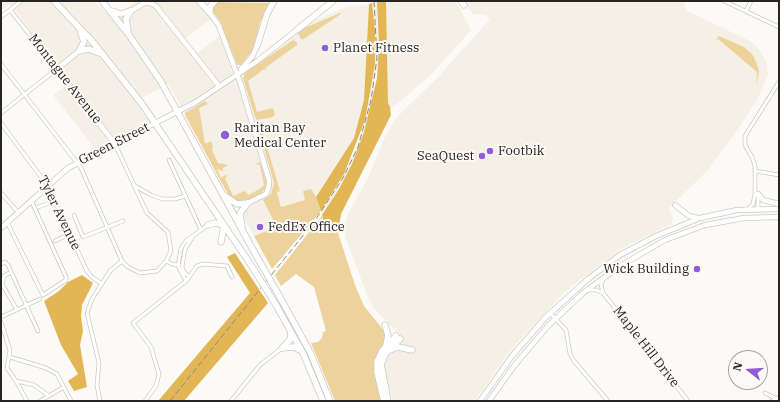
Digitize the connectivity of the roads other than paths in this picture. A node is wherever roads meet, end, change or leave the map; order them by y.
1 (21, 1) edge
2 (54, 1) edge
3 (102, 1) edge
4 (199, 1) edge
5 (215, 1) edge
6 (274, 1) edge
7 (333, 1) edge
8 (724, 1) edge
9 (751, 1) edge
10 (10, 10) junction
11 (110, 10) junction
12 (131, 11) junction
13 (746, 11) junction
14 (210, 13) junction
15 (1, 17) edge
16 (779, 27) edge
17 (79, 28) junction
18 (298, 29) joint
19 (129, 35) junction
20 (257, 46) junction
21 (270, 51) junction
22 (79, 52) junction
23 (103, 55) junction
24 (1, 64) edge
25 (57, 69) junction
26 (237, 74) junction
27 (779, 82) edge
28 (219, 86) junction
29 (25, 94) junction
30 (178, 112) junction
31 (1, 113) edge
32 (1, 123) edge
33 (156, 124) junction
34 (115, 144) junction
35 (169, 160) dead end
36 (78, 162) junction
37 (755, 172) junction
38 (779, 175) edge
39 (47, 185) junction
40 (135, 186) junction
41 (755, 187) junction
42 (1, 193) edge
43 (758, 194) junction
44 (223, 195) junction
45 (185, 196) junction
46 (31, 200) junction
47 (55, 201) junction
48 (248, 203) junction
49 (779, 204) edge
50 (675, 205) dead end
51 (212, 206) junction
52 (38, 208) dead end
53 (758, 208) junction
54 (748, 209) junction
55 (779, 209) edge
56 (18, 212) junction
57 (74, 215) dead end
58 (758, 217) junction
59 (779, 217) edge
60 (700, 218) junction
61 (123, 221) dead end
62 (7, 222) junction
63 (208, 225) junction
64 (224, 225) junction
65 (108, 226) junction
66 (1, 228) edge
67 (201, 230) junction
68 (242, 231) junction
69 (70, 234) junction
70 (193, 237) junction
71 (55, 241) dead end
72 (235, 241) junction
73 (180, 250) junction
74 (184, 252) junction
75 (122, 261) junction
76 (166, 261) junction
77 (1, 264) edge
78 (178, 264) junction
79 (183, 265) junction
80 (11, 272) junction
81 (605, 276) junction
82 (189, 277) junction
83 (232, 277) dead end
84 (186, 280) junction
85 (2, 283) edge
86 (102, 284) junction
87 (586, 291) junction
88 (603, 293) junction
89 (40, 299) dead end
90 (27, 306) junction
91 (17, 310) junction
92 (550, 313) junction
93 (1, 317) edge
94 (556, 318) junction
95 (1, 322) edge
96 (385, 325) dead end
97 (291, 330) junction
98 (38, 331) dead end
99 (398, 337) dead end
100 (282, 348) junction
101 (387, 349) junction
102 (412, 350) dead end
103 (303, 353) junction
104 (10, 357) junction
105 (16, 381) junction
106 (64, 387) junction
107 (765, 393) dead end
108 (49, 396) junction
109 (777, 397) edge
110 (481, 399) edge
111 (27, 401) edge
112 (40, 401) edge
113 (71, 401) edge
114 (100, 401) edge
115 (144, 401) edge
116 (231, 401) edge
117 (323, 401) edge
118 (332, 401) edge
119 (384, 401) edge
120 (388, 401) edge
121 (489, 401) edge
122 (608, 401) edge
123 (688, 401) edge
124 (772, 401) edge

1 - 10 street
2 - 17 highway
3 - 11 highway
4 - 14 highway
5 - 14 highway
6 - 20 highway
7 - 18 highway
8 - 13 street
9 - 13 street
10 - 15 street
10 - 25 street, Montague Avenue
11 - 12 highway
11 - 19 highway
12 - 19 highway
12 - 28 street
13 - 16 street
14 - 26 street
17 - 22 highway
17 - 23 highway
18 - 21 street, Green Street
19 - 30 highway
20 - 21 street
20 - 26 street, Green Street
21 - 26 street, Green Street
22 - 23 highway
22 - 25 street
23 - 33 highway
24 - 29 street
25 - 29 street
25 - 34 street, Montague Avenue
26 - 28 street, Green Street
26 - 48 street
27 - 37 street
28 - 30 street, Green Street
29 - 31 street
29 - 36 street
30 - 33 street, Green Street
30 - 44 highway
32 - 39 street, Tyler Avenue
33 - 34 street, Green Street
33 - 51 highway
34 - 36 street, Green Street
34 - 40 street, Montague Avenue
35 - 45 street
36 - 39 street, Green Street
36 - 65 street
37 - 38 street
37 - 41 street
39 - 46 street, Green Street
39 - 47 street, Tyler Avenue
40 - 45 street
40 - 76 street, Montague Avenue
41 - 43 street
41 - 54 street
42 - 56 street
43 - 49 street
43 - 53 street
44 - 48 highway
44 - 68 highway
45 - 67 street
46 - 56 street, Green Street
46 - 62 street
47 - 52 street
47 - 69 street, Tyler Avenue
48 - 68 highway
50 - 60 street
51 - 63 highway
51 - 64 highway
53 - 54 street
53 - 55 street
53 - 58 street
54 - 60 street
56 - 62 street, Green Street
57 - 65 street
58 - 59 street
58 - 81 street
60 - 92 street
61 - 65 street
62 - 66 street, Green Street
63 - 64 highway
63 - 67 street
64 - 72 highway
64 - 72 highway
65 - 75 street
67 - 70 street
68 - 118 highway, bridge
69 - 71 street
69 - 86 street, Tyler Avenue
70 - 73 street
70 - 74 street
72 - 97 highway, bridge
73 - 74 street
73 - 78 street
74 - 79 street
75 - 76 street
75 - 86 street
76 - 78 street
77 - 80 street
78 - 79 street
78 - 84 street
79 - 82 street
80 - 85 street
80 - 90 street
81 - 87 street
81 - 88 street
82 - 83 street
82 - 84 street
84 - 115 street
85 - 91 street
86 - 114 street
87 - 88 street
87 - 94 street
88 - 123 street, Maple Hill Drive
89 - 90 street
90 - 91 street
90 - 98 street
91 - 93 street
92 - 94 street
92 - 110 street
94 - 121 street
94 - 122 street
95 - 104 street
96 - 101 highway
97 - 100 highway
97 - 103 highway
99 - 101 highway
100 - 103 highway
100 - 116 street
101 - 102 highway
101 - 119 highway
101 - 120 highway
103 - 117 highway
104 - 105 street
104 - 106 street
105 - 108 street
105 - 111 street
106 - 108 street
106 - 113 street
107 - 109 street
108 - 112 street
109 - 124 street
110 - 121 street

